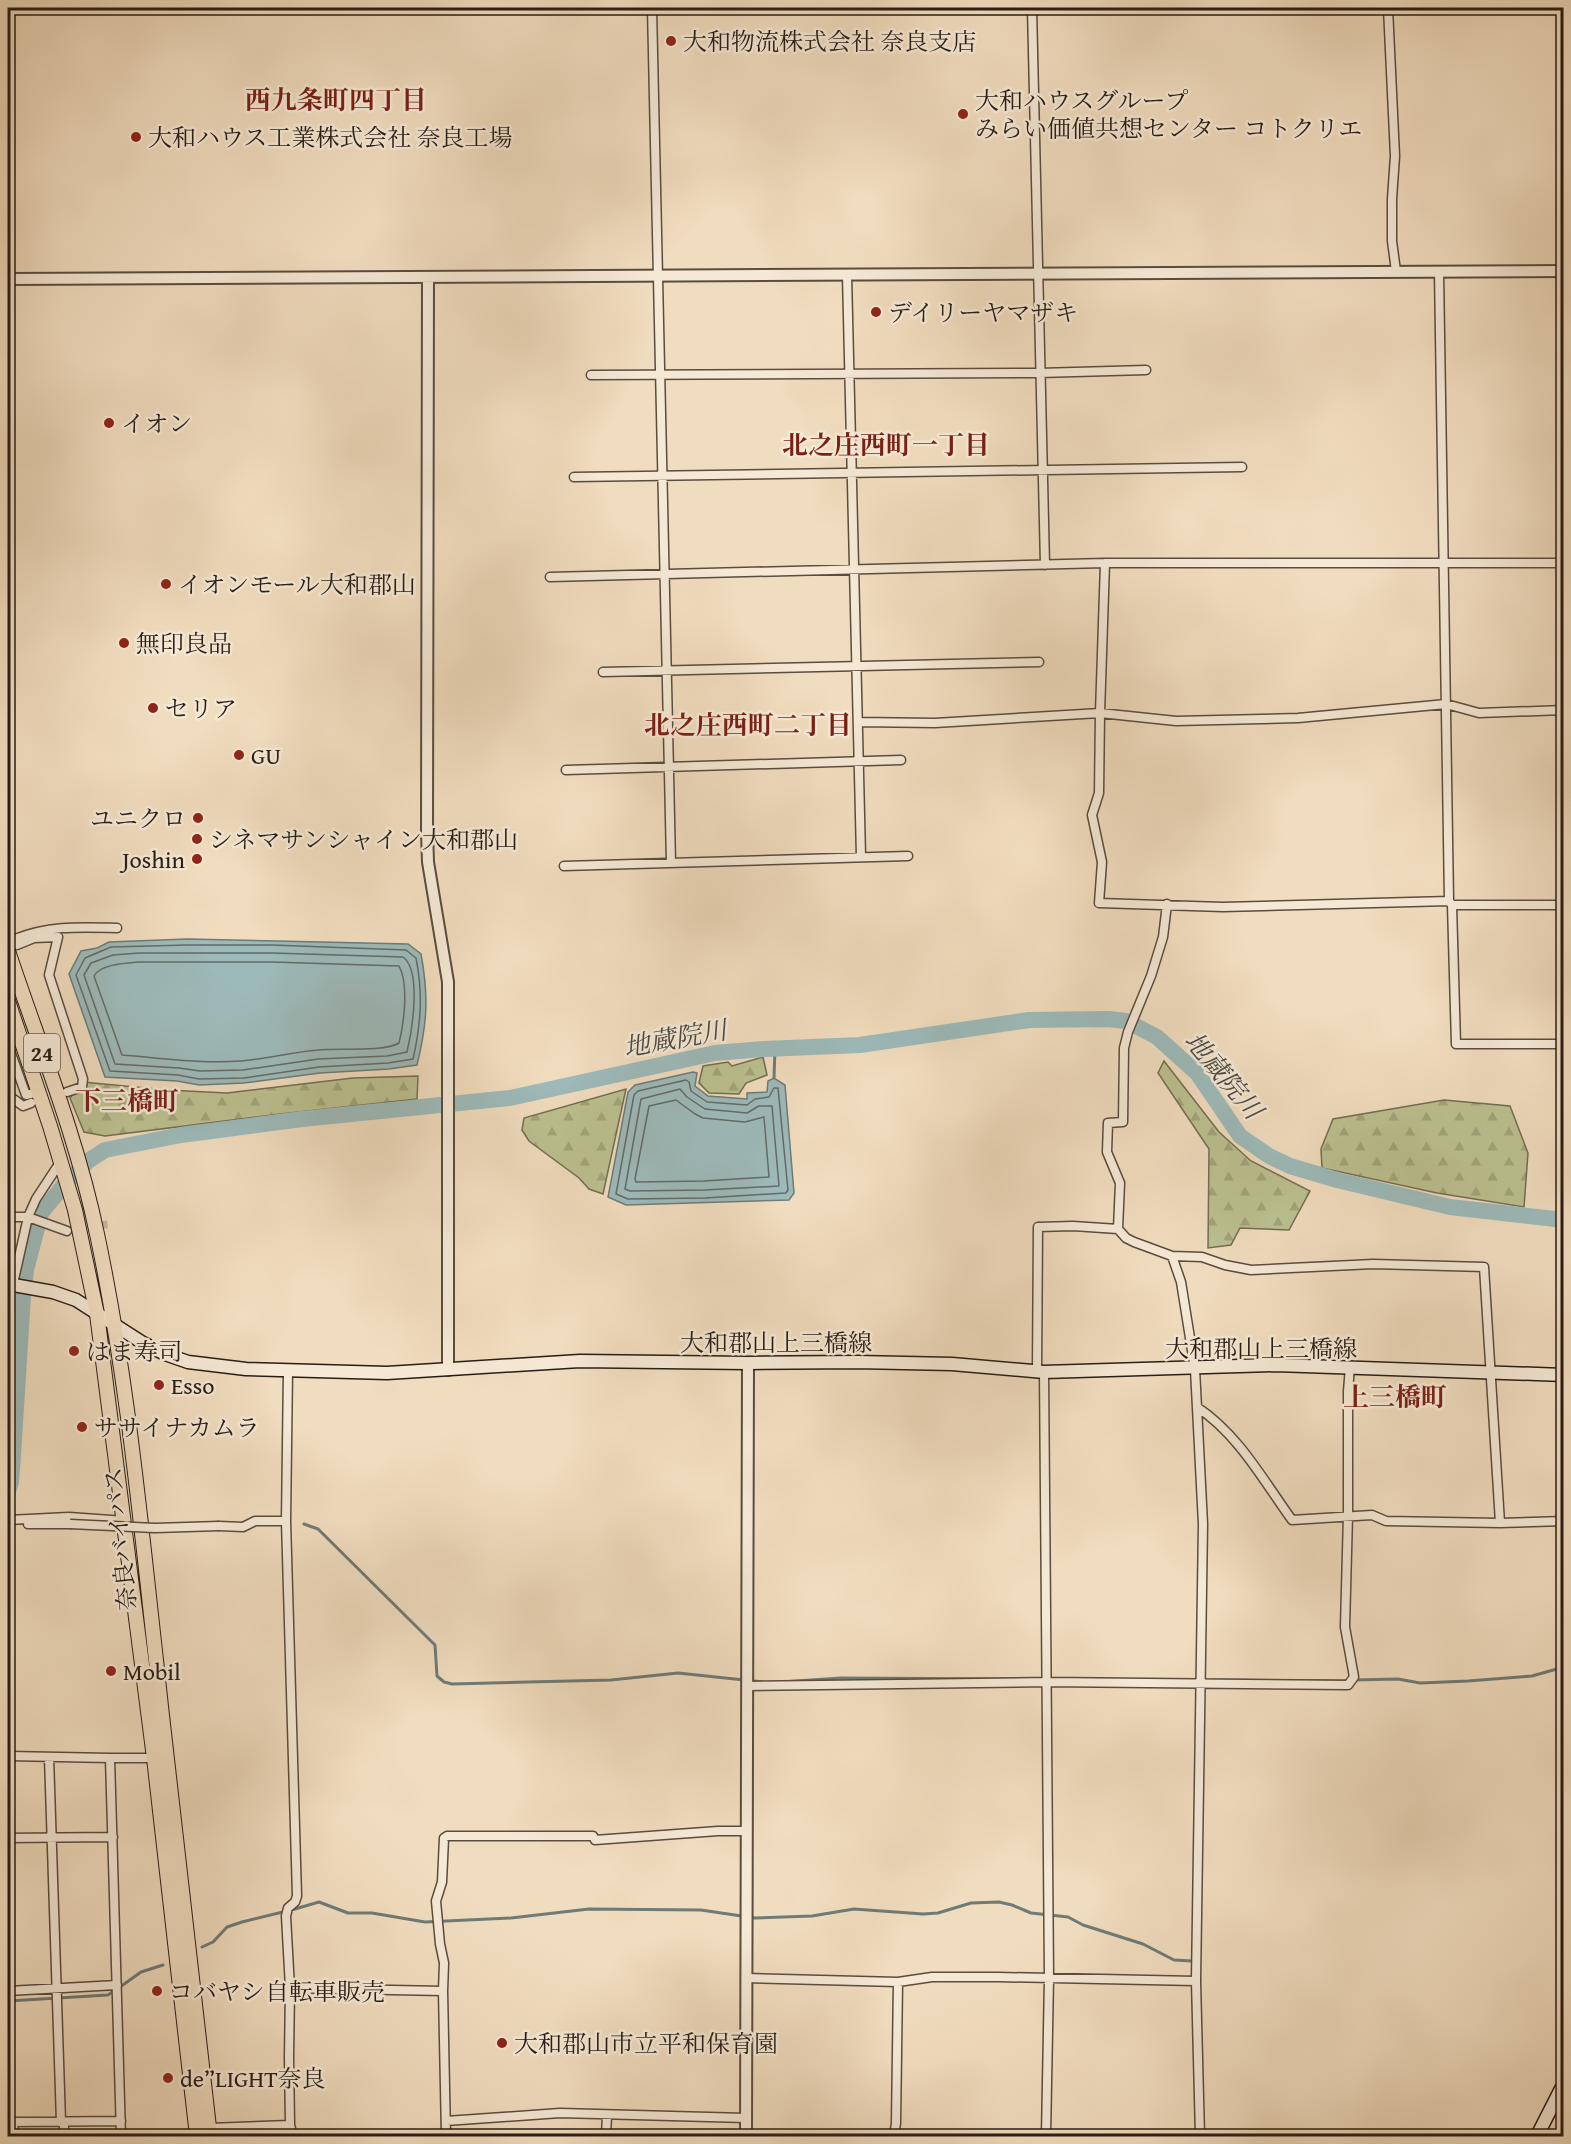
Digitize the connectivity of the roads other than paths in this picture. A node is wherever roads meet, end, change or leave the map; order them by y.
1 (652, 8) edge
2 (1032, 8) edge
3 (1388, 8) edge
4 (1396, 271) junction
5 (1563, 271) edge
6 (1440, 272) junction
7 (847, 275) junction
8 (1039, 275) junction
9 (658, 276) junction
10 (428, 277) junction
11 (8, 279) edge
12 (1146, 370) dead end
13 (1039, 373) junction
14 (850, 374) junction
15 (591, 375) dead end
16 (659, 375) junction
17 (1242, 467) dead end
18 (1041, 470) junction
19 (852, 472) junction
20 (662, 475) junction
21 (574, 477) dead end
22 (1105, 563) junction
23 (1563, 563) edge
24 (1444, 564) junction
25 (1045, 566) junction
26 (855, 570) junction
27 (665, 574) junction
28 (550, 577) dead end
29 (1040, 662) dead end
30 (857, 666) junction
31 (667, 670) junction
32 (603, 672) dead end
33 (1446, 704) junction
34 (1563, 710) edge
35 (1100, 713) junction
36 (858, 722) junction
37 (901, 760) dead end
38 (859, 761) junction
39 (669, 766) junction
40 (566, 770) dead end
41 (908, 856) dead end
42 (861, 857) junction
43 (671, 862) junction
44 (564, 866) dead end
45 (1450, 903) junction
46 (1167, 904) junction
47 (1563, 905) edge
48 (117, 928) dead end
49 (8, 951) edge
50 (8, 1001) edge
51 (1563, 1044) edge
52 (8, 1045) edge
53 (67, 1092) dead end
54 (8, 1095) edge
55 (35, 1098) junction
56 (62, 1165) junction
57 (8, 1217) edge
58 (31, 1218) junction
59 (1118, 1229) junction
60 (67, 1231) tunnel mouth
61 (1172, 1256) junction
62 (12, 1284) edge
63 (97, 1314) junction
64 (116, 1326) junction
65 (748, 1363) junction
66 (1350, 1367) junction
67 (1196, 1369) junction
68 (288, 1370) junction
69 (448, 1370) junction
70 (1040, 1371) junction
71 (1491, 1372) junction
72 (1563, 1375) edge
73 (1197, 1407) junction
74 (1348, 1515) junction
75 (8, 1520) edge
76 (125, 1521) junction
77 (286, 1521) junction
78 (1563, 1521) edge
79 (1500, 1523) junction
80 (1048, 1679) junction
81 (1200, 1684) junction
82 (747, 1686) junction
83 (8, 1756) edge
84 (49, 1757) junction
85 (110, 1758) junction
86 (154, 1758) junction
87 (747, 1831) junction
88 (113, 1837) junction
89 (8, 1838) edge
90 (51, 1838) junction
91 (746, 1978) junction
92 (1049, 1978) junction
93 (1196, 1981) junction
94 (898, 1982) junction
95 (117, 1985) junction
96 (57, 1988) junction
97 (290, 1988) junction
98 (8, 1991) edge
99 (443, 1991) junction
100 (1563, 2083) edge
101 (607, 2115) junction
102 (746, 2118) junction
103 (121, 2121) junction
104 (446, 2121) junction
105 (10, 2122) edge
106 (62, 2122) junction
107 (290, 2125) junction
108 (210, 2132) edge
109 (14, 2136) edge
110 (64, 2136) edge
111 (121, 2136) edge
112 (196, 2136) edge
113 (293, 2136) edge
114 (446, 2136) edge
115 (606, 2136) edge
116 (746, 2136) edge
117 (894, 2136) edge
118 (1046, 2136) edge
119 (1200, 2136) edge
120 (1537, 2136) edge

1 - 9 street
2 - 8 street
3 - 4 street
4 - 6 street
4 - 8 street
5 - 6 street
6 - 24 street
7 - 8 street
7 - 9 street
7 - 14 street
8 - 13 street
9 - 10 street
9 - 16 street
10 - 11 street
10 - 69 street
12 - 13 street
13 - 14 street
13 - 18 street
14 - 16 street
14 - 19 street
15 - 16 street
16 - 20 street
17 - 18 street
18 - 19 street
18 - 25 street
19 - 20 street
19 - 26 street
20 - 21 street
20 - 27 street
22 - 24 street
22 - 25 street
22 - 35 street
23 - 24 street
24 - 33 street
25 - 26 street
26 - 27 street
26 - 30 street
27 - 28 street
27 - 31 street
29 - 30 street
30 - 31 street
30 - 36 street
31 - 32 street
31 - 39 street
33 - 34 street
33 - 35 street
33 - 45 street
35 - 36 street
35 - 46 street
36 - 38 street
37 - 38 street
38 - 39 street
38 - 42 street
39 - 40 street
39 - 43 street
41 - 42 street
42 - 43 street
43 - 44 street
45 - 46 street
45 - 47 street
45 - 51 street
46 - 59 street
48 - 53 street
49 - 64 highway, 奈良バイパス / 24
50 - 55 highway, 奈良バイパス / 24
52 - 55 street
54 - 55 street
55 - 56 highway, 奈良バイパス / 24
56 - 58 street
56 - 63 highway, 奈良バイパス / 24
57 - 58 street
58 - 60 street
58 - 62 street
59 - 61 street
59 - 70 street
61 - 67 street
61 - 71 street
62 - 63 main road, 大和郡山上三橋線
63 - 64 main road, 大和郡山上三橋線
63 - 76 highway, 奈良バイパス / 24
64 - 68 main road, 大和郡山上三橋線
64 - 108 highway, 奈良バイパス / 24
65 - 69 main road, 大和郡山上三橋線
65 - 70 main road, 大和郡山上三橋線
65 - 82 street
66 - 67 main road, 大和郡山上三橋線
66 - 71 main road, 大和郡山上三橋線
66 - 74 street
67 - 70 main road, 大和郡山上三橋線
67 - 73 street
68 - 69 main road, 大和郡山上三橋線
68 - 77 street
70 - 80 street
71 - 72 main road, 大和郡山上三橋線
71 - 79 street
73 - 74 street
73 - 81 street
74 - 79 street
74 - 81 street
75 - 76 street
75 - 77 street, bridge
76 - 86 highway, 奈良バイパス / 24
77 - 97 street
78 - 79 street
80 - 81 street
80 - 82 street
80 - 92 street
81 - 93 street
82 - 87 street
83 - 84 street
84 - 85 street
84 - 90 street
85 - 86 street
85 - 88 street
86 - 112 highway, 奈良バイパス / 24
87 - 91 street
87 - 99 street
88 - 90 street
88 - 95 street
89 - 90 street
90 - 96 street
91 - 94 street
91 - 102 street
92 - 93 street
92 - 94 street
92 - 118 street
93 - 119 street
94 - 117 street
95 - 96 street
95 - 103 street
96 - 98 street
96 - 106 street
97 - 99 street
97 - 107 street
99 - 104 street
100 - 120 main road
101 - 102 street
101 - 104 street
101 - 115 street
102 - 116 street
103 - 106 street
103 - 111 street
104 - 114 street
105 - 106 street
105 - 109 street
106 - 110 street
107 - 108 street
107 - 113 street

